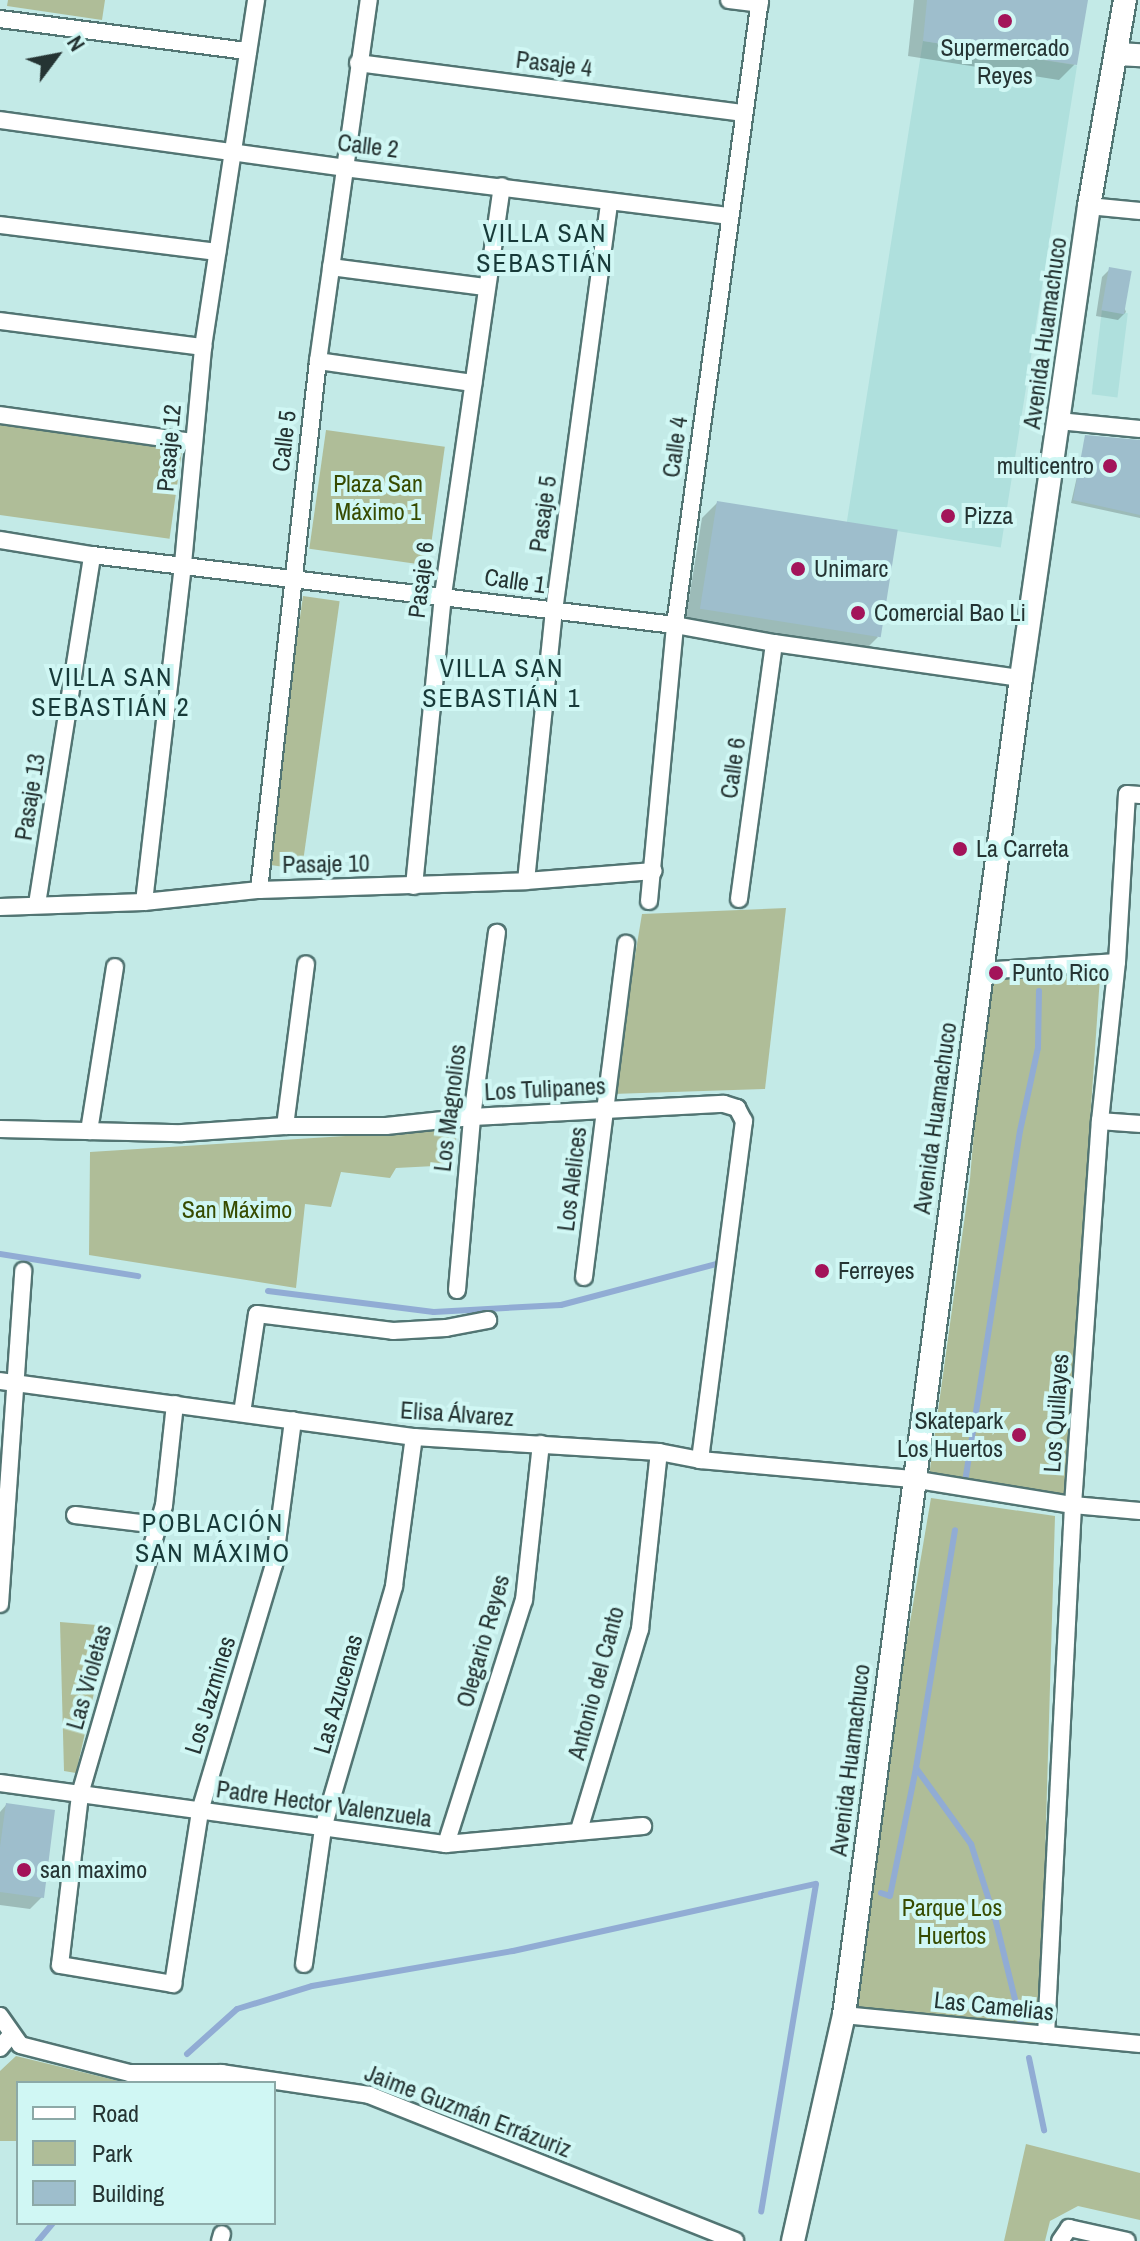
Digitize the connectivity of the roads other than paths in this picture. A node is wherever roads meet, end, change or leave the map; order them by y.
1 (256, 0) edge
2 (369, 0) edge
3 (729, 0) edge
4 (1125, 0) edge
5 (760, 2) edge
6 (0, 19) edge
7 (248, 51) junction
8 (1129, 55) edge
9 (358, 63) junction
10 (744, 113) junction
11 (0, 120) edge
12 (231, 151) junction
13 (344, 168) junction
14 (502, 186) junction
15 (609, 202) junction
16 (1089, 206) junction
17 (1140, 211) edge
18 (730, 216) junction
19 (0, 225) edge
20 (217, 252) junction
21 (331, 267) junction
22 (485, 287) junction
23 (0, 321) edge
24 (203, 347) junction
25 (318, 361) junction
26 (473, 383) junction
27 (0, 415) edge
28 (1059, 421) junction
29 (1140, 429) edge
30 (193, 442) junction
31 (0, 540) edge
32 (92, 555) junction
33 (183, 564) junction
34 (292, 576) junction
35 (443, 595) junction
36 (554, 611) junction
37 (675, 625) junction
38 (774, 643) junction
39 (1021, 678) junction
40 (1134, 795) edge
41 (654, 871) junction
42 (526, 881) junction
43 (414, 886) junction
44 (259, 890) junction
45 (739, 899) dead end
46 (649, 901) dead end
47 (144, 902) junction
48 (37, 904) junction
49 (0, 907) edge
50 (497, 933) dead end
51 (626, 944) dead end
52 (1117, 962) junction
53 (306, 964) dead end
54 (115, 967) dead end
55 (981, 971) junction
56 (604, 1111) junction
57 (472, 1117) junction
58 (1100, 1121) junction
59 (1140, 1124) edge
60 (285, 1126) junction
61 (0, 1129) edge
62 (89, 1131) junction
63 (23, 1271) dead end
64 (584, 1277) dead end
65 (457, 1290) dead end
66 (488, 1320) dead end
67 (8, 1382) edge
68 (175, 1404) junction
69 (242, 1413) junction
70 (293, 1420) junction
71 (414, 1437) junction
72 (541, 1444) junction
73 (659, 1452) junction
74 (700, 1460) junction
75 (912, 1479) junction
76 (1073, 1505) junction
77 (1140, 1511) edge
78 (75, 1515) dead end
79 (158, 1525) junction
80 (0, 1604) edge
81 (0, 1783) edge
82 (80, 1795) junction
83 (200, 1811) junction
84 (643, 1826) dead end
85 (323, 1828) junction
86 (579, 1830) junction
87 (446, 1844) junction
88 (304, 1964) dead end
89 (173, 1984) joint
90 (844, 2015) junction
91 (0, 2016) edge
92 (1046, 2035) junction
93 (6, 2041) edge
94 (1140, 2044) edge
95 (275, 2081) edge
96 (276, 2081) edge
97 (1065, 2234) edge
98 (735, 2241) edge
99 (793, 2241) edge
100 (1127, 2241) edge

1 - 7 street, Pasaje 12
2 - 9 street, Calle 5
3 - 5 street
4 - 8 main road, Avenida Huamachuco
5 - 10 street, Calle 4
6 - 7 street
7 - 12 street, Pasaje 12
8 - 16 main road, Avenida Huamachuco
9 - 10 street, Pasaje 4
9 - 13 street, Calle 5
10 - 18 street, Calle 4
11 - 12 street, Calle 2
12 - 13 street, Calle 2
12 - 20 street, Pasaje 12
13 - 14 street, Calle 2
13 - 21 street, Calle 5
14 - 15 street, Calle 2
14 - 22 street, Pasaje 6
15 - 18 street, Calle 2
15 - 36 street, Pasaje 5
16 - 17 street
16 - 28 main road, Avenida Huamachuco
18 - 37 street, Calle 4
19 - 20 street
20 - 24 street, Pasaje 12
21 - 22 street
21 - 25 street, Calle 5
22 - 26 street, Pasaje 6
23 - 24 street
24 - 30 street, Pasaje 12
25 - 26 street
25 - 34 street, Calle 5
26 - 35 street, Pasaje 6
27 - 30 street
28 - 29 street
28 - 39 main road, Avenida Huamachuco
30 - 33 street, Pasaje 12
31 - 32 street, Calle 1
32 - 33 street, Calle 1
32 - 48 street, Pasaje 13
33 - 34 street, Calle 1
33 - 47 street, Pasaje 12
34 - 35 street, Calle 1
34 - 44 street, Calle 5
35 - 36 street, Calle 1
35 - 43 street, Pasaje 6
36 - 37 street, Calle 1
36 - 42 street, Pasaje 5
37 - 38 street, Calle 1
37 - 41 street, Calle 4
38 - 39 street, Calle 1
38 - 45 street, Calle 6
39 - 55 main road, Avenida Huamachuco
40 - 52 street, Los Quillayes
41 - 42 street, Pasaje 10
41 - 46 street, Calle 4
42 - 43 street, Pasaje 10
43 - 44 street, Pasaje 10
44 - 47 street, Pasaje 10
47 - 48 street, Pasaje 10
48 - 49 street, Pasaje 10
50 - 57 street, Los Magnolios
51 - 56 street, Los Alelices
52 - 55 street
52 - 58 street, Los Quillayes
53 - 60 street
54 - 62 street
55 - 75 main road, Avenida Huamachuco
56 - 57 street, Los Tulipanes
56 - 64 street, Los Alelices
56 - 74 street, Los Tulipanes
57 - 60 street, Los Tulipanes
57 - 65 street, Los Magnolios
58 - 59 street
58 - 76 street, Los Quillayes
60 - 62 street, Los Tulipanes
61 - 62 street, Los Tulipanes
63 - 67 street
66 - 69 street
67 - 68 street, Elisa Álvarez
67 - 80 street
68 - 69 street, Elisa Álvarez
68 - 79 street, Las Violetas
69 - 70 street, Elisa Álvarez
70 - 71 street, Elisa Álvarez
70 - 83 street, Los Jazmines
71 - 72 street, Elisa Álvarez
71 - 85 street, Las Azucenas
72 - 73 street, Elisa Álvarez
72 - 87 street, Olegario Reyes
73 - 74 street, Elisa Álvarez
73 - 86 street, Antonio del Canto
74 - 75 street, Elisa Álvarez
75 - 76 street, Elisa Álvarez
75 - 90 main road, Avenida Huamachuco
76 - 77 street, Elisa Álvarez
76 - 92 street, Los Quillayes
78 - 79 street
79 - 82 street, Las Violetas
81 - 82 street, Padre Hector Valenzuela
82 - 83 street, Padre Hector Valenzuela
82 - 89 street, Las Violetas
83 - 85 street, Padre Hector Valenzuela
83 - 89 street, Los Jazmines
84 - 86 street, Padre Hector Valenzuela
85 - 87 street, Padre Hector Valenzuela
85 - 88 street, Las Azucenas
86 - 87 street, Padre Hector Valenzuela
90 - 92 street, Las Camelias
90 - 99 main road, Avenida Huamachuco
91 - 93 street, Jaime Guzmán Errázuriz
92 - 94 street, Las Camelias
93 - 95 street, Jaime Guzmán Errázuriz
96 - 98 street, Jaime Guzmán Errázuriz
97 - 100 street

